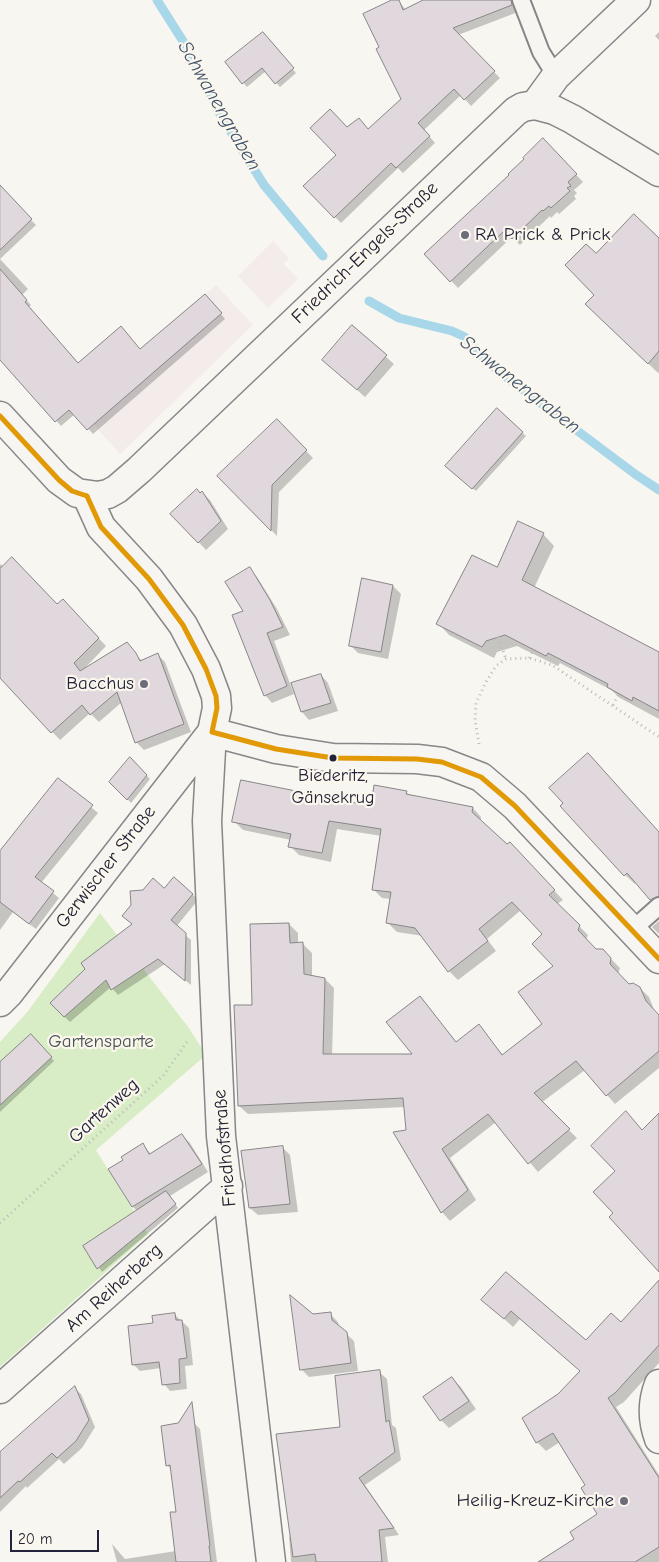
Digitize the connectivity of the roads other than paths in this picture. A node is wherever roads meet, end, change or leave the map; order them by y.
1 (521, 0) edge
2 (636, 0) edge
3 (556, 76) junction
4 (535, 105) junction
5 (659, 172) edge
6 (0, 416) edge
7 (87, 496) junction
8 (212, 732) junction
9 (659, 906) edge
10 (632, 930) junction
11 (659, 959) edge
12 (0, 1002) edge
13 (228, 1186) junction
14 (659, 1384) edge
15 (0, 1389) edge
16 (659, 1438) edge
17 (271, 1562) edge

1 - 3 lane
2 - 3 street
3 - 4 street
4 - 5 street
4 - 7 street, Friedrich-Engels-Straße
6 - 7 street
7 - 8 street, Friedhofstraße
8 - 10 street
8 - 12 street, Gerwischer Straße
8 - 13 street, Friedhofstraße
9 - 10 lane
10 - 11 street
13 - 15 street, Am Reiherberg
13 - 17 street, Friedhofstraße
14 - 16 street

